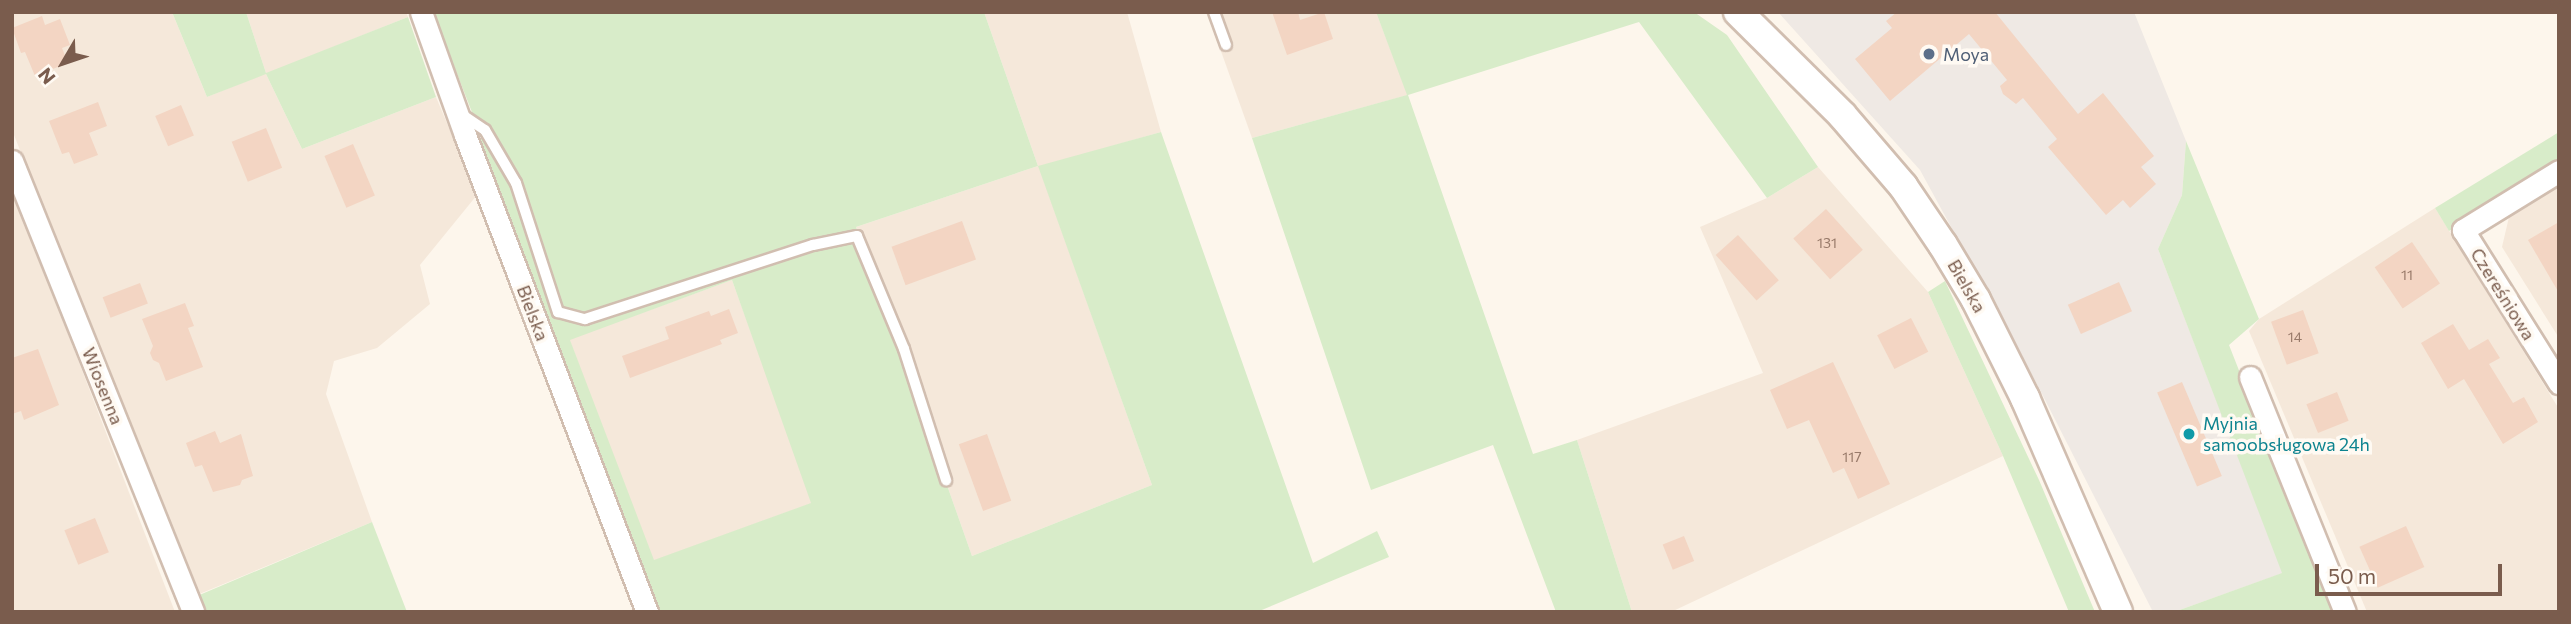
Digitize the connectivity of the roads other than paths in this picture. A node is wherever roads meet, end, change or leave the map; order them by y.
1 (421, 12) edge
2 (1214, 12) edge
3 (1738, 12) edge
4 (1226, 45) dead end
5 (456, 110) junction
6 (12, 161) edge
7 (2559, 171) edge
8 (2250, 377) dead end
9 (2559, 383) edge
10 (946, 480) dead end
11 (193, 612) edge
12 (647, 612) edge
13 (2118, 612) edge
14 (2345, 612) edge

1 - 5 street, Bielska
2 - 4 lane
3 - 13 street, Bielska
5 - 10 lane
5 - 12 street, Bielska
6 - 11 street, Wiosenna
7 - 9 street, Czereśniowa
8 - 14 street

